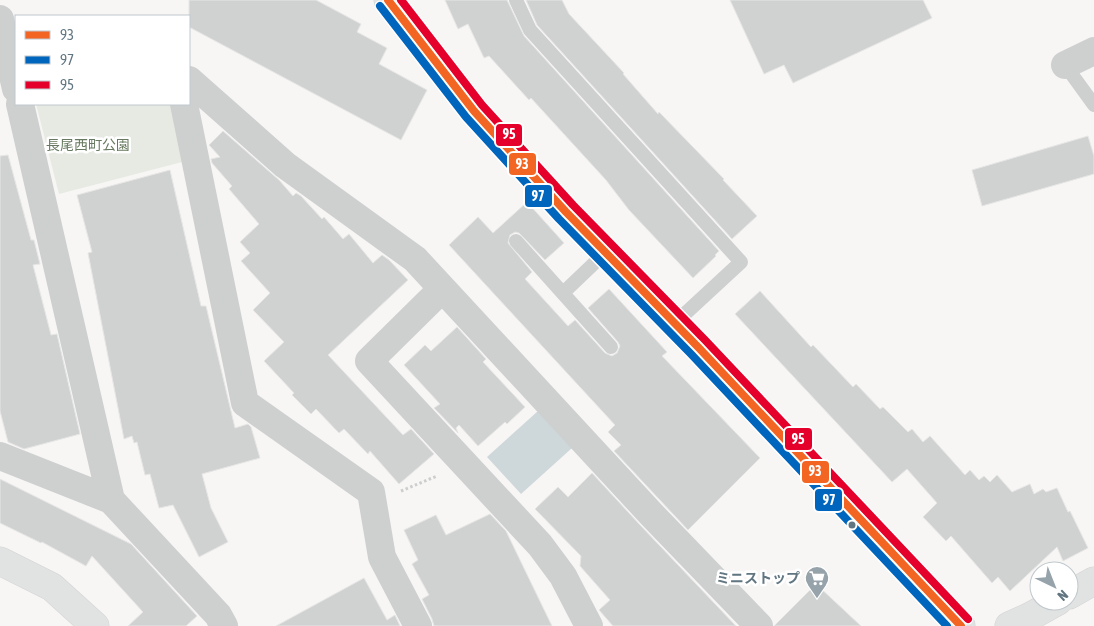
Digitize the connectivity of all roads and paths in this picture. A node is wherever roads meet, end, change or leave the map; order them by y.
1 (388, 0) edge
2 (516, 0) edge
3 (0, 12) edge
4 (15, 18) edge
5 (0, 19) edge
6 (1094, 51) edge
7 (1065, 65) joint
8 (190, 81) edge
9 (15, 85) edge
10 (20, 105) edge
11 (184, 105) edge
12 (1094, 105) edge
13 (516, 241) dead end
14 (606, 252) junction
15 (442, 289) junction
16 (563, 293) junction
17 (675, 323) junction
18 (612, 347) dead end
19 (0, 456) edge
20 (465, 464) junction
21 (111, 500) junction
22 (373, 502) junction
23 (0, 562) edge
24 (1094, 581) edge
25 (1079, 589) edge
26 (1040, 611) edge
27 (95, 626) edge
28 (224, 626) edge
29 (418, 626) edge
30 (589, 626) edge
31 (759, 626) edge
32 (961, 626) edge
33 (1009, 626) edge

1 - 14 street
2 - 17 lane
3 - 4 street
5 - 9 street
6 - 7 street
7 - 12 lane
8 - 15 street
10 - 21 street
11 - 22 street
13 - 16 lane
14 - 16 lane
14 - 17 street
15 - 20 street
15 - 31 street
16 - 18 lane
17 - 32 street
19 - 21 street
20 - 22 path
20 - 30 street
21 - 28 street
22 - 29 street
23 - 27 street
24 - 25 street
26 - 33 street

